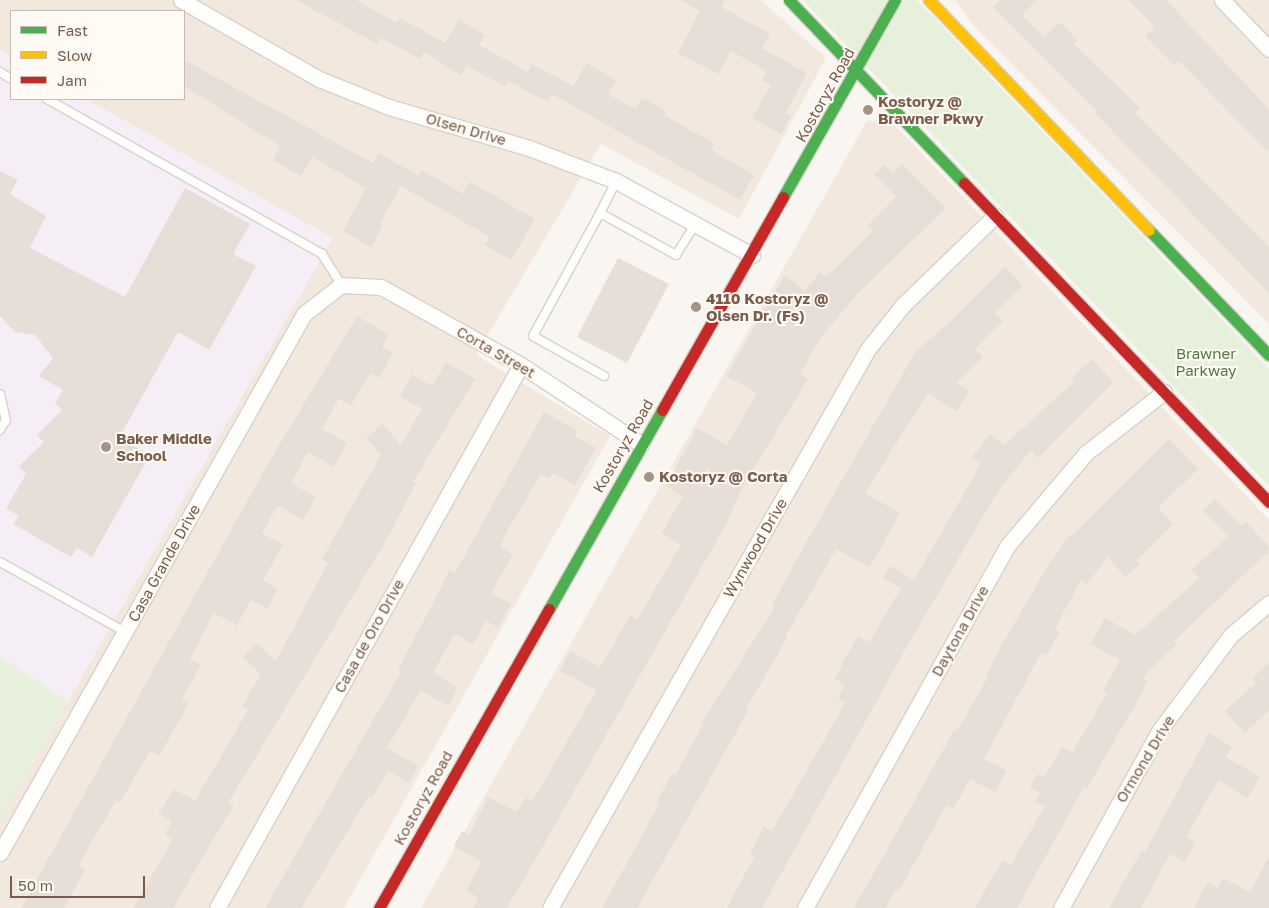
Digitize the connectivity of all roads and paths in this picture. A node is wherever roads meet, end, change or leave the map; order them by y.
1 (181, 0) edge
2 (789, 0) edge
3 (895, 0) edge
4 (929, 0) edge
5 (1222, 0) edge
6 (1269, 49) edge
7 (857, 71) junction
8 (49, 100) edge
9 (616, 181) junction
10 (600, 213) junction
11 (995, 216) junction
12 (695, 225) junction
13 (752, 255) junction
14 (341, 285) junction
15 (1269, 355) edge
16 (521, 365) junction
17 (604, 376) dead end
18 (1164, 392) junction
19 (0, 394) edge
20 (0, 430) edge
21 (640, 444) junction
22 (1269, 502) edge
23 (0, 562) edge
24 (1269, 603) edge
25 (125, 632) junction
26 (0, 853) edge
27 (217, 908) edge
28 (379, 908) edge
29 (550, 908) edge
30 (805, 908) edge
31 (1061, 908) edge

1 - 9 street, Olsen Drive
2 - 7 street
3 - 7 street, Kostoryz Road
4 - 15 street
5 - 6 street
7 - 11 street
7 - 13 street, Kostoryz Road
8 - 14 lane
9 - 10 lane
9 - 12 street, Olsen Drive
10 - 12 lane
10 - 17 lane
11 - 18 street
11 - 29 street, Wynwood Drive
12 - 13 street, Olsen Drive
13 - 21 street, Kostoryz Road
14 - 16 street, Corta Street
14 - 25 street, Casa Grande Drive
16 - 21 street, Corta Street
16 - 27 street, Casa de Oro Drive
18 - 22 street
18 - 30 street, Daytona Drive
19 - 20 lane
21 - 28 street, Kostoryz Road
23 - 25 lane
24 - 31 street, Ormond Drive
25 - 26 street, Casa Grande Drive

